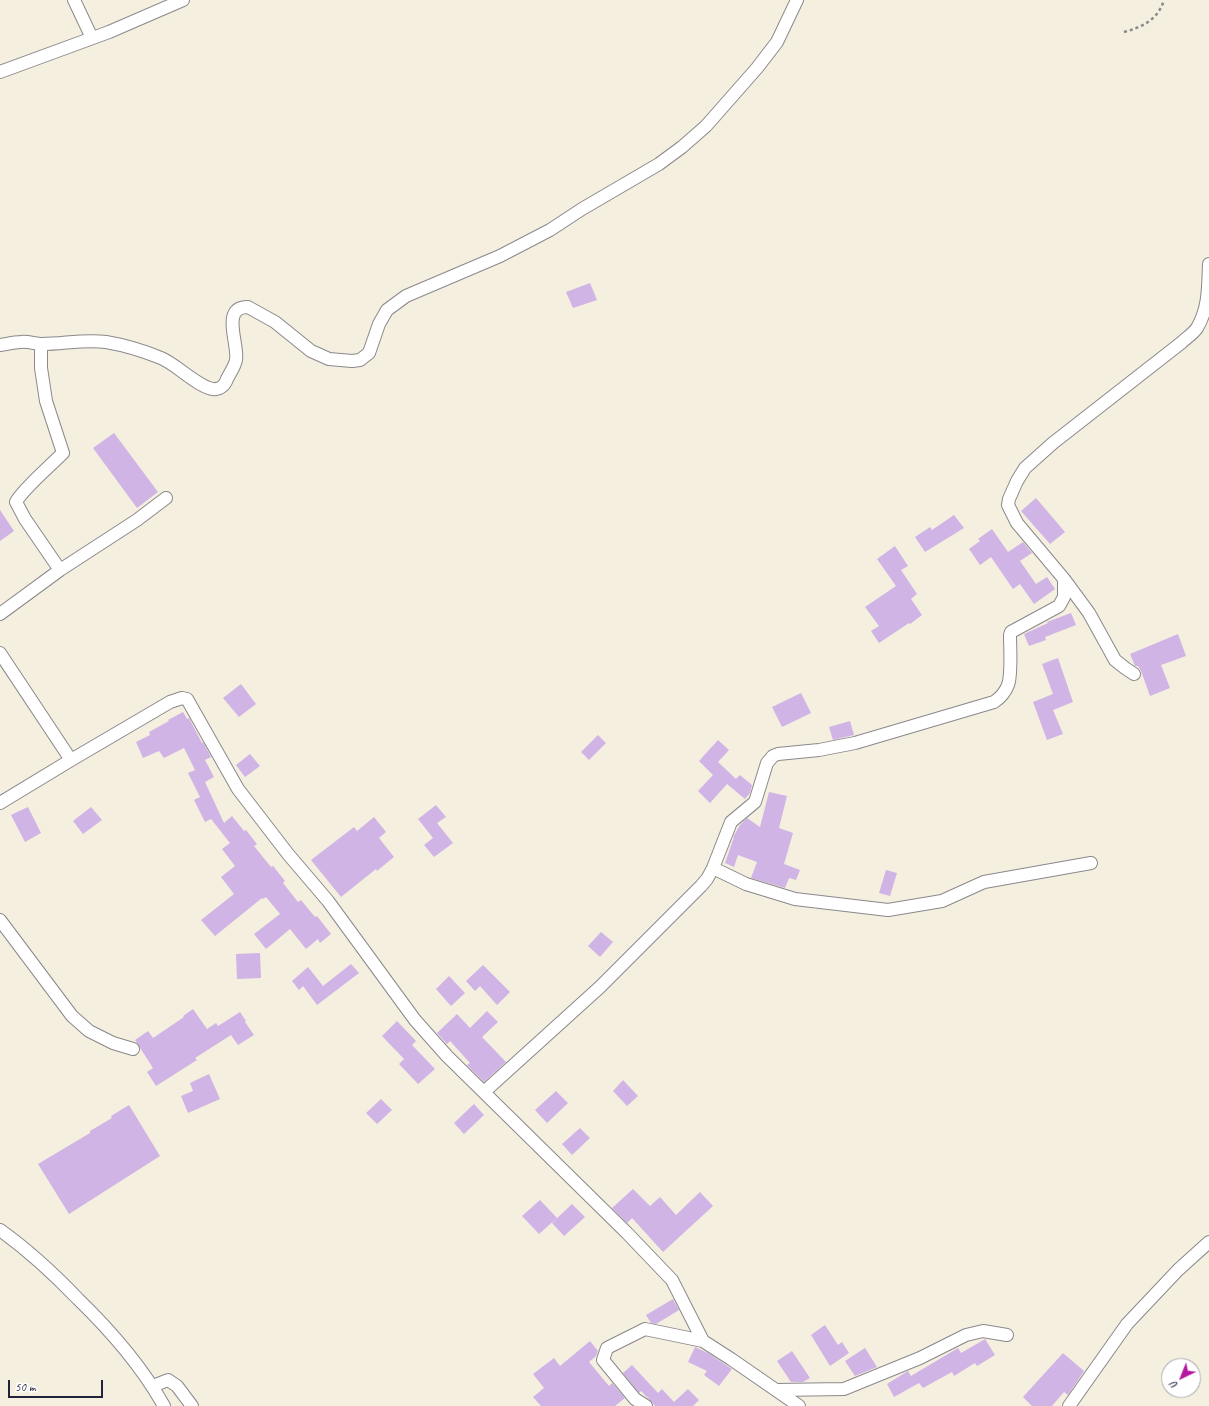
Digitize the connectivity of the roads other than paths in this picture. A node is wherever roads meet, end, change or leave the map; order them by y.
1 (74, 0) edge
2 (183, 0) edge
3 (797, 0) edge
4 (92, 38) junction
5 (0, 72) edge
6 (1209, 264) edge
7 (41, 344) junction
8 (0, 345) edge
9 (166, 498) dead end
10 (60, 570) junction
11 (1064, 580) junction
12 (0, 614) edge
13 (0, 653) edge
14 (1134, 674) dead end
15 (71, 760) junction
16 (0, 803) edge
17 (1091, 863) dead end
18 (713, 868) junction
19 (0, 920) edge
20 (133, 1049) dead end
21 (484, 1092) junction
22 (0, 1230) edge
23 (1209, 1242) edge
24 (1008, 1335) dead end
25 (703, 1341) junction
26 (153, 1386) junction
27 (777, 1390) junction
28 (794, 1404) edge
29 (164, 1406) edge
30 (192, 1406) edge
31 (646, 1406) edge
32 (1069, 1406) edge

1 - 4 street
2 - 4 street
3 - 7 street
4 - 5 street
6 - 11 street
7 - 8 street
7 - 10 street
9 - 10 street
10 - 12 street
11 - 14 street
11 - 18 street
13 - 15 street
15 - 16 street
15 - 21 street
17 - 18 street
18 - 21 street
19 - 20 street
21 - 25 street
22 - 26 street
23 - 32 street
24 - 27 street
25 - 27 street
25 - 31 street
26 - 29 street
26 - 30 street
27 - 28 street

